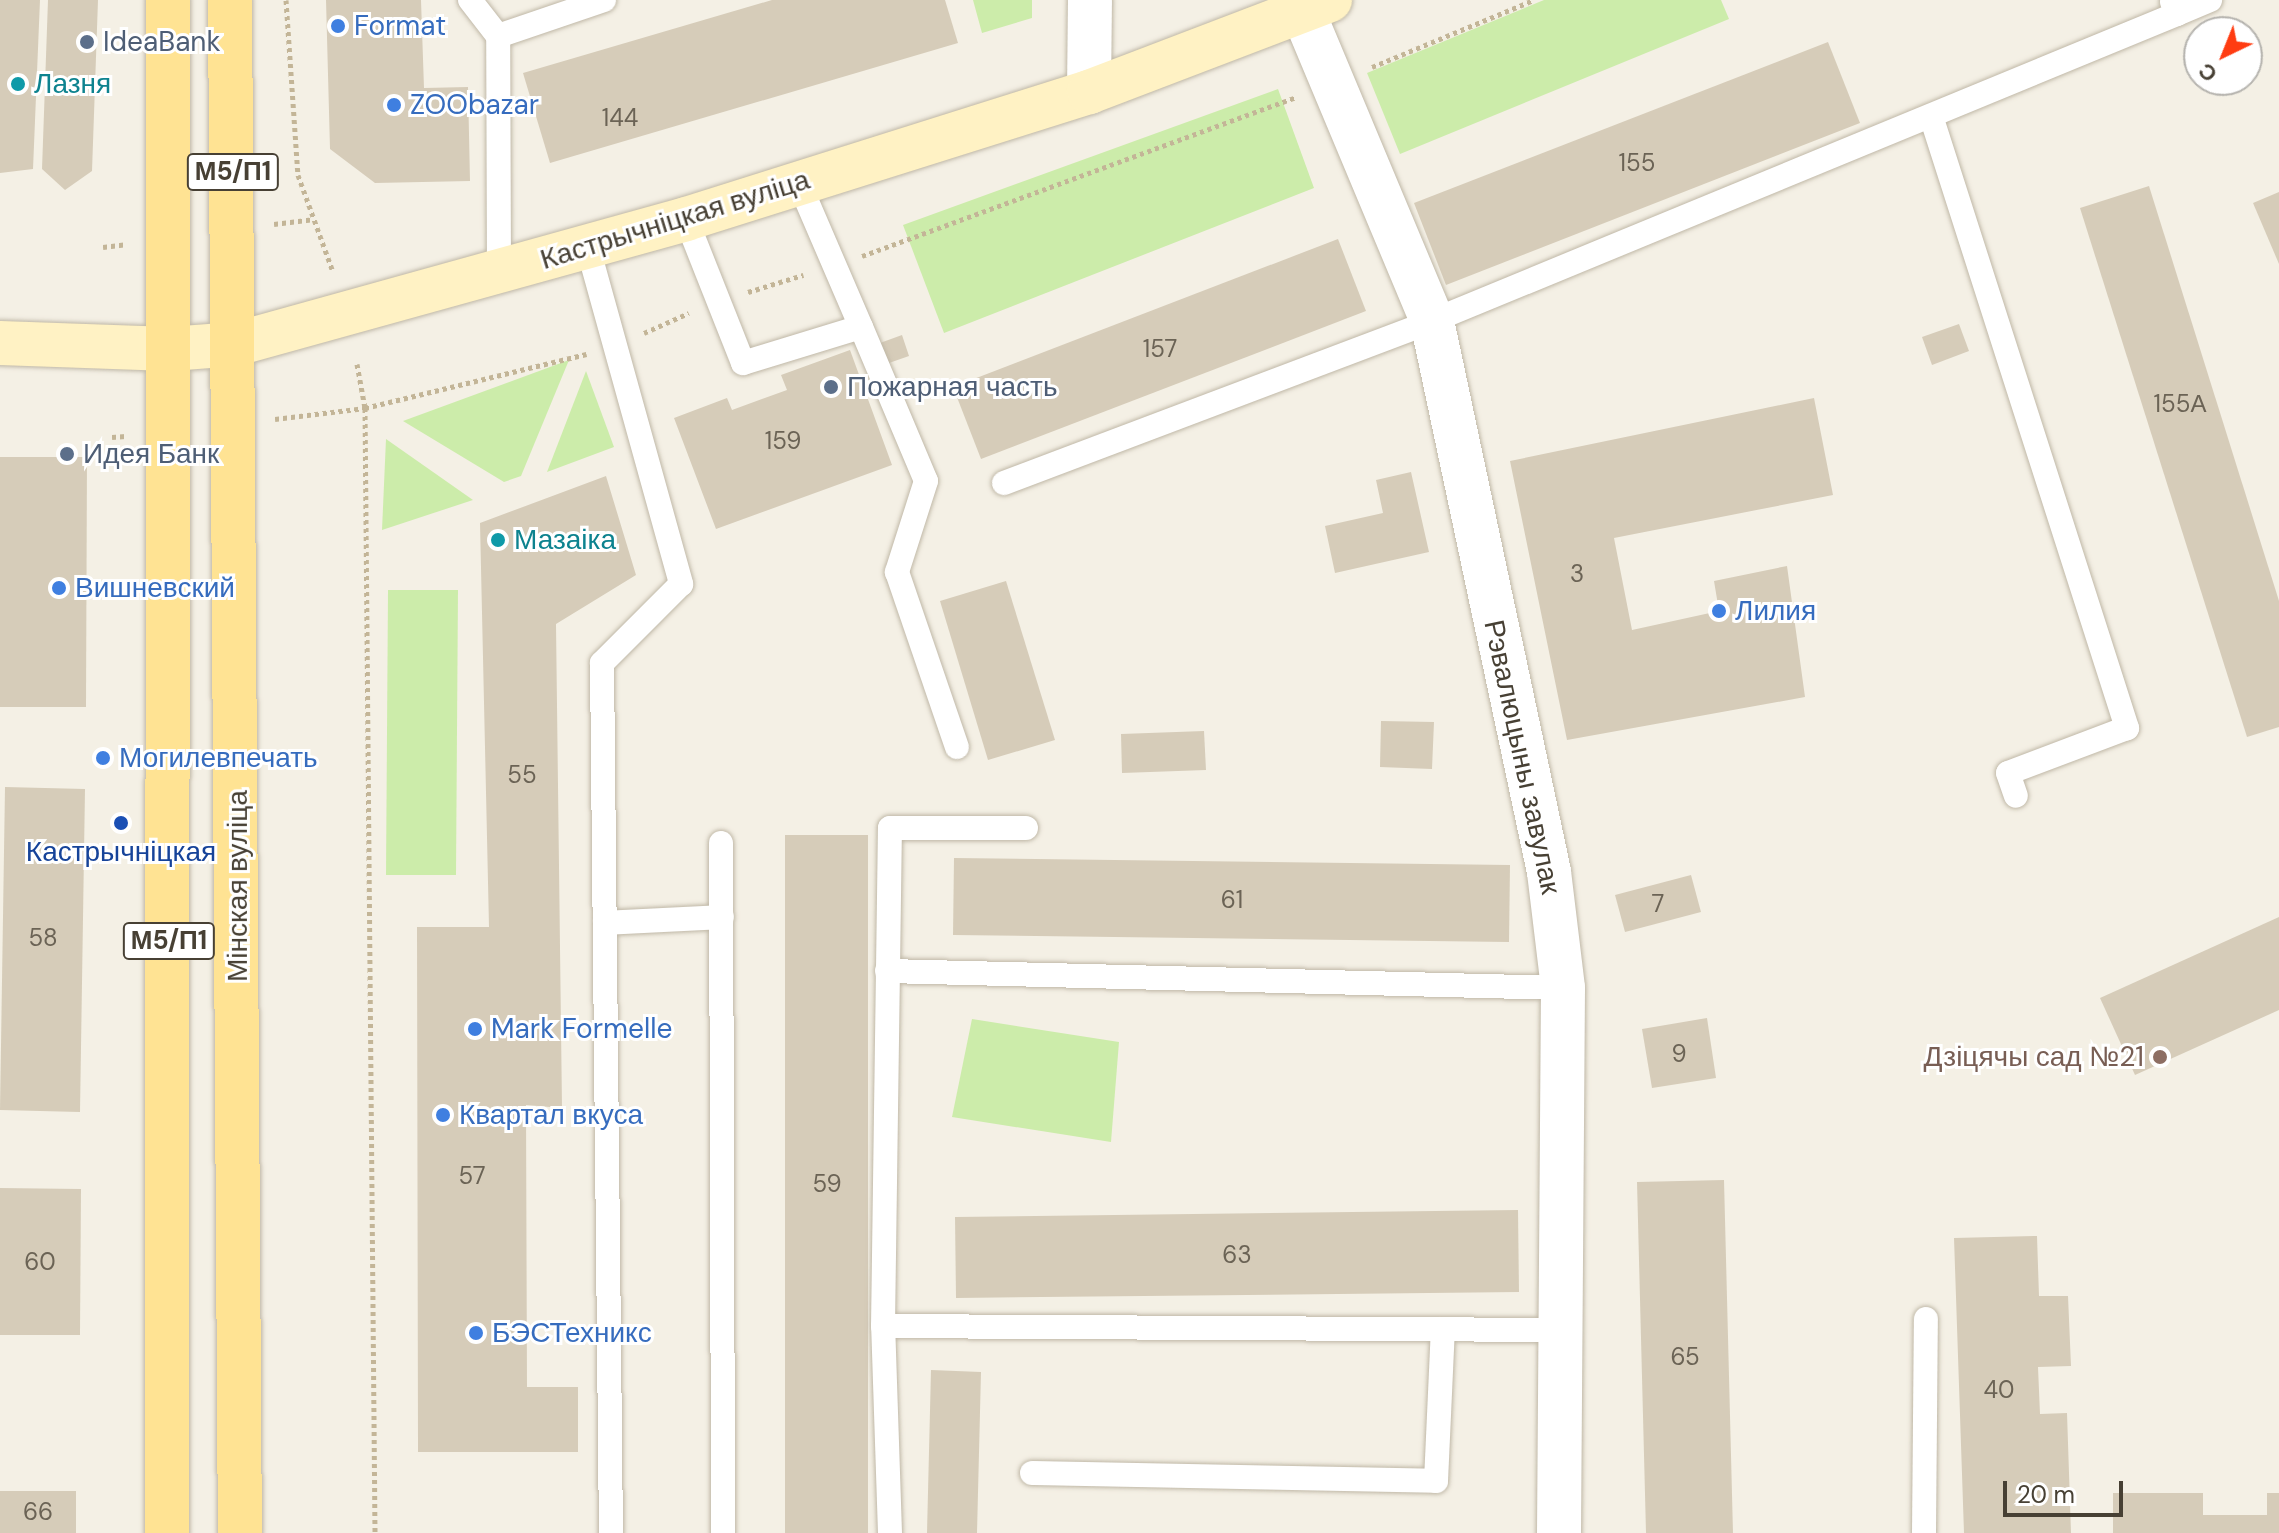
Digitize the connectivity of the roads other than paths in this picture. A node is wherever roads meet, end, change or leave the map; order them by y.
1 (168, 0) edge
2 (230, 0) edge
3 (470, 0) edge
4 (604, 0) edge
5 (1090, 0) edge
6 (2210, 0) edge
7 (1317, 6) edge
8 (2174, 7) edge
9 (498, 36) junction
10 (1089, 92) junction
11 (1931, 116) junction
12 (799, 183) junction
13 (686, 219) junction
14 (588, 248) junction
15 (499, 272) junction
16 (1432, 321) junction
17 (861, 327) junction
18 (0, 343) edge
19 (236, 344) junction
20 (170, 349) junction
21 (1004, 483) dead end
22 (957, 747) dead end
23 (2016, 796) dead end
24 (1026, 828) dead end
25 (721, 843) dead end
26 (722, 917) junction
27 (605, 923) junction
28 (887, 971) junction
29 (1563, 988) junction
30 (1926, 1319) dead end
31 (883, 1326) junction
32 (1443, 1329) junction
33 (1559, 1330) junction
34 (1032, 1473) dead end
35 (167, 1533) edge
36 (240, 1533) edge
37 (611, 1533) edge
38 (723, 1533) edge
39 (890, 1533) edge
40 (1559, 1533) edge
41 (1924, 1533) edge

1 - 20 main road, М5/П1
2 - 19 main road, Мінская вуліца / М5/П1
3 - 9 lane
4 - 9 lane
5 - 10 street
6 - 8 lane
7 - 10 main road, Кастрычніцкая вуліца
7 - 16 street, Рэвалюцыны завулак
8 - 11 lane
9 - 15 lane
10 - 12 main road, Кастрычніцкая вуліца
11 - 16 lane
11 - 23 lane
12 - 13 main road, Кастрычніцкая вуліца
12 - 17 lane
13 - 14 main road, Кастрычніцкая вуліца
13 - 17 lane
14 - 15 main road, Кастрычніцкая вуліца
14 - 27 lane
15 - 19 main road, Кастрычніцкая вуліца
16 - 21 lane
16 - 29 street, Рэвалюцыны завулак
17 - 22 lane
18 - 20 main road, Кастрычніцкая вуліца
19 - 20 main road, Кастрычніцкая вуліца
19 - 36 main road, Мінская вуліца / М5/П1
20 - 35 main road, М5/П1
24 - 28 lane
25 - 26 lane
26 - 27 lane
26 - 38 lane
27 - 37 lane
28 - 29 lane
28 - 31 lane
29 - 33 street, Рэвалюцыны завулак
30 - 41 lane
31 - 32 lane
31 - 39 lane
32 - 33 lane
32 - 34 lane
33 - 40 street, Рэвалюцыны завулак

